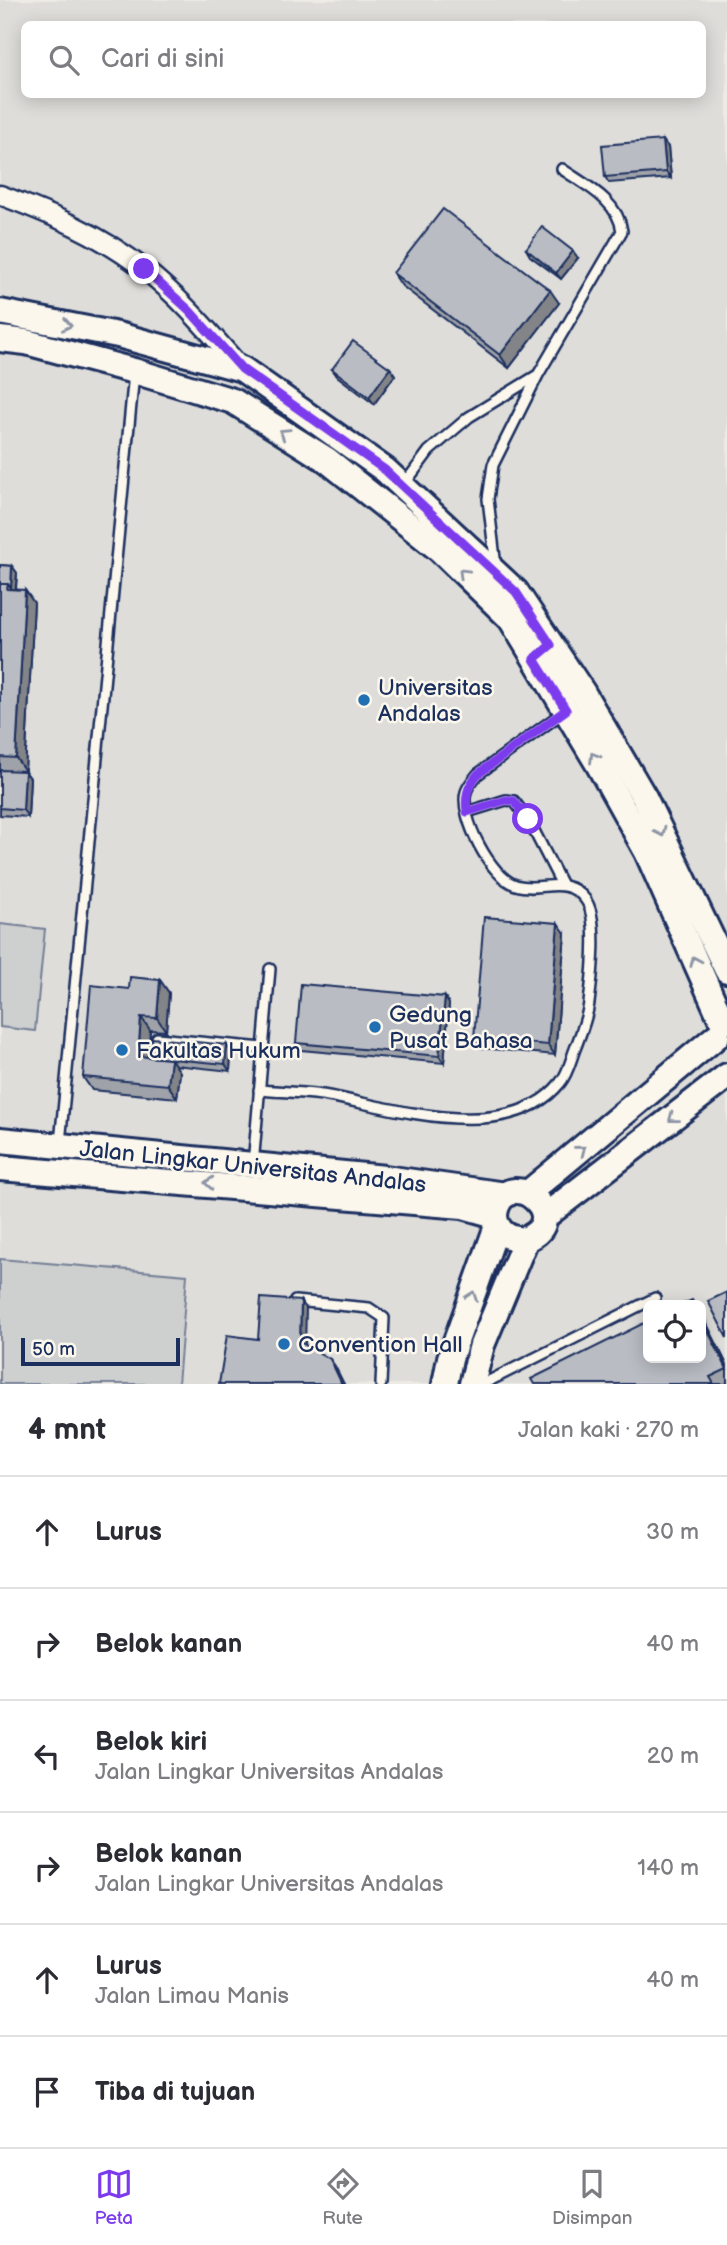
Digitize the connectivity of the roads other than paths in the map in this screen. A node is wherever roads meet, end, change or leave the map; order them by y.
1 (562, 169) dead end
2 (0, 195) edge
3 (0, 312) edge
4 (0, 339) edge
5 (242, 369) junction
6 (134, 372) junction
7 (538, 375) junction
8 (403, 487) junction
9 (496, 573) junction
10 (542, 652) junction
11 (566, 710) junction
12 (467, 812) junction
13 (562, 885) junction
14 (270, 969) dead end
15 (727, 970) edge
16 (722, 1026) edge
17 (157, 1038) edge
18 (262, 1048) junction
19 (727, 1065) edge
20 (727, 1076) edge
21 (259, 1090) junction
22 (0, 1140) edge
23 (60, 1146) junction
24 (253, 1167) junction
25 (0, 1168) edge
26 (507, 1207) junction
27 (544, 1217) junction
28 (526, 1239) junction
29 (655, 1298) dead end
30 (295, 1301) edge
31 (503, 1374) junction
32 (381, 1384) edge
33 (446, 1384) edge
34 (472, 1384) edge
35 (482, 1384) edge
36 (508, 1384) edge

1 - 7 lane
2 - 5 street
3 -> 5 street
4 - 6 street
5 - 8 street
10 -> 6 street
6 - 23 lane
7 - 8 lane
7 - 9 lane
8 - 9 street
9 - 10 street
10 - 11 street
10 -> 15 street
11 - 12 lane
16 -> 11 street
12 - 13 lane
12 - 13 lane
13 - 21 lane
14 - 18 lane
16 - 19 street
26 -> 16 street
17 - 18 lane
18 - 21 lane
20 -> 27 street
21 - 24 lane
22 - 23 street, Jalan Lingkar Universitas Andalas
23 - 24 street, Jalan Lingkar Universitas Andalas
24 - 26 street, Jalan Lingkar Universitas Andalas
26 -> 25 street, Jalan Lingkar Universitas Andalas
26 - 27 street
26 - 28 street
33 -> 26 street
27 - 28 street
28 - 34 street
29 - 31 lane
30 - 32 lane
31 - 35 lane
31 - 36 lane

